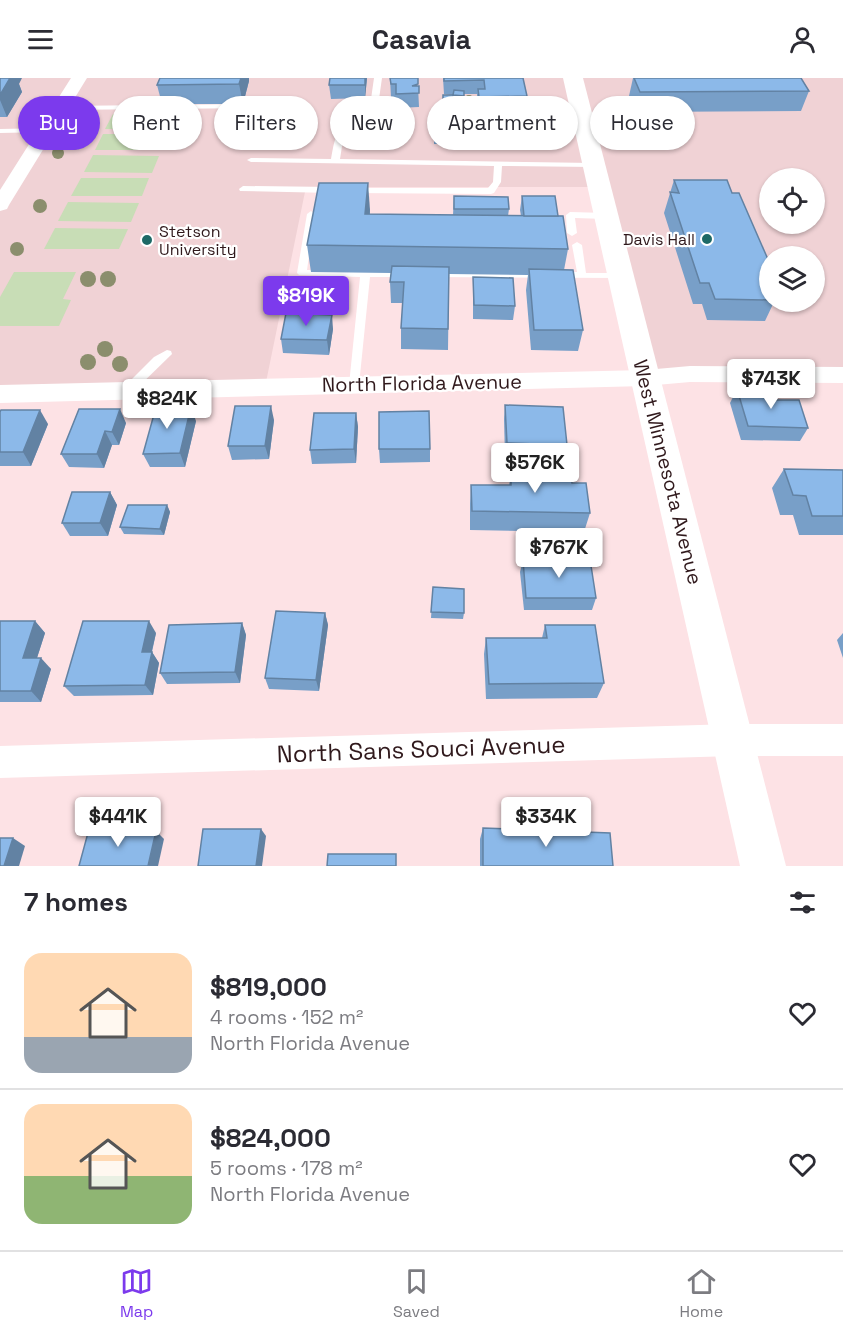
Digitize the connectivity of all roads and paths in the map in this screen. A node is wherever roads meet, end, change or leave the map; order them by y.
1 (79, 78) edge
2 (378, 78) edge
3 (573, 78) edge
4 (68, 96) edge
5 (375, 96) edge
6 (214, 106) edge
7 (100, 108) edge
8 (0, 130) edge
9 (18, 130) edge
10 (33, 150) edge
11 (337, 150) edge
12 (251, 160) dead end
13 (335, 162) junction
14 (498, 164) junction
15 (594, 165) junction
16 (243, 189) dead end
17 (2, 199) edge
18 (311, 214) edge
19 (606, 216) junction
20 (572, 233) dead end
21 (577, 245) dead end
22 (365, 274) junction
23 (411, 274) edge
24 (422, 274) edge
25 (582, 276) junction
26 (621, 276) junction
27 (167, 354) dead end
28 (843, 375) edge
29 (645, 378) junction
30 (354, 385) junction
31 (127, 391) junction
32 (0, 394) edge
33 (733, 740) junction
34 (843, 740) edge
35 (0, 762) edge
36 (763, 866) edge

1 - 4 street
2 - 5 lane
3 - 15 street, West Minnesota Avenue
6 - 7 lane
8 - 9 lane
10 - 17 street
11 - 13 lane
12 - 13 lane
13 - 14 lane
14 - 15 lane
14 - 16 lane
15 - 19 street, West Minnesota Avenue
18 - 22 lane
19 - 20 lane
19 - 26 street, West Minnesota Avenue
21 - 25 lane
22 - 23 lane
22 - 30 lane
24 - 25 lane
25 - 26 lane
26 - 29 street, West Minnesota Avenue
27 - 31 lane
28 - 29 street, North Florida Avenue
29 - 30 street, North Florida Avenue
29 - 33 street, West Minnesota Avenue
30 - 31 street, North Florida Avenue
31 - 32 street, North Florida Avenue
33 - 34 street, North Sans Souci Avenue
33 - 35 street, North Sans Souci Avenue
33 - 36 street, West Minnesota Avenue

